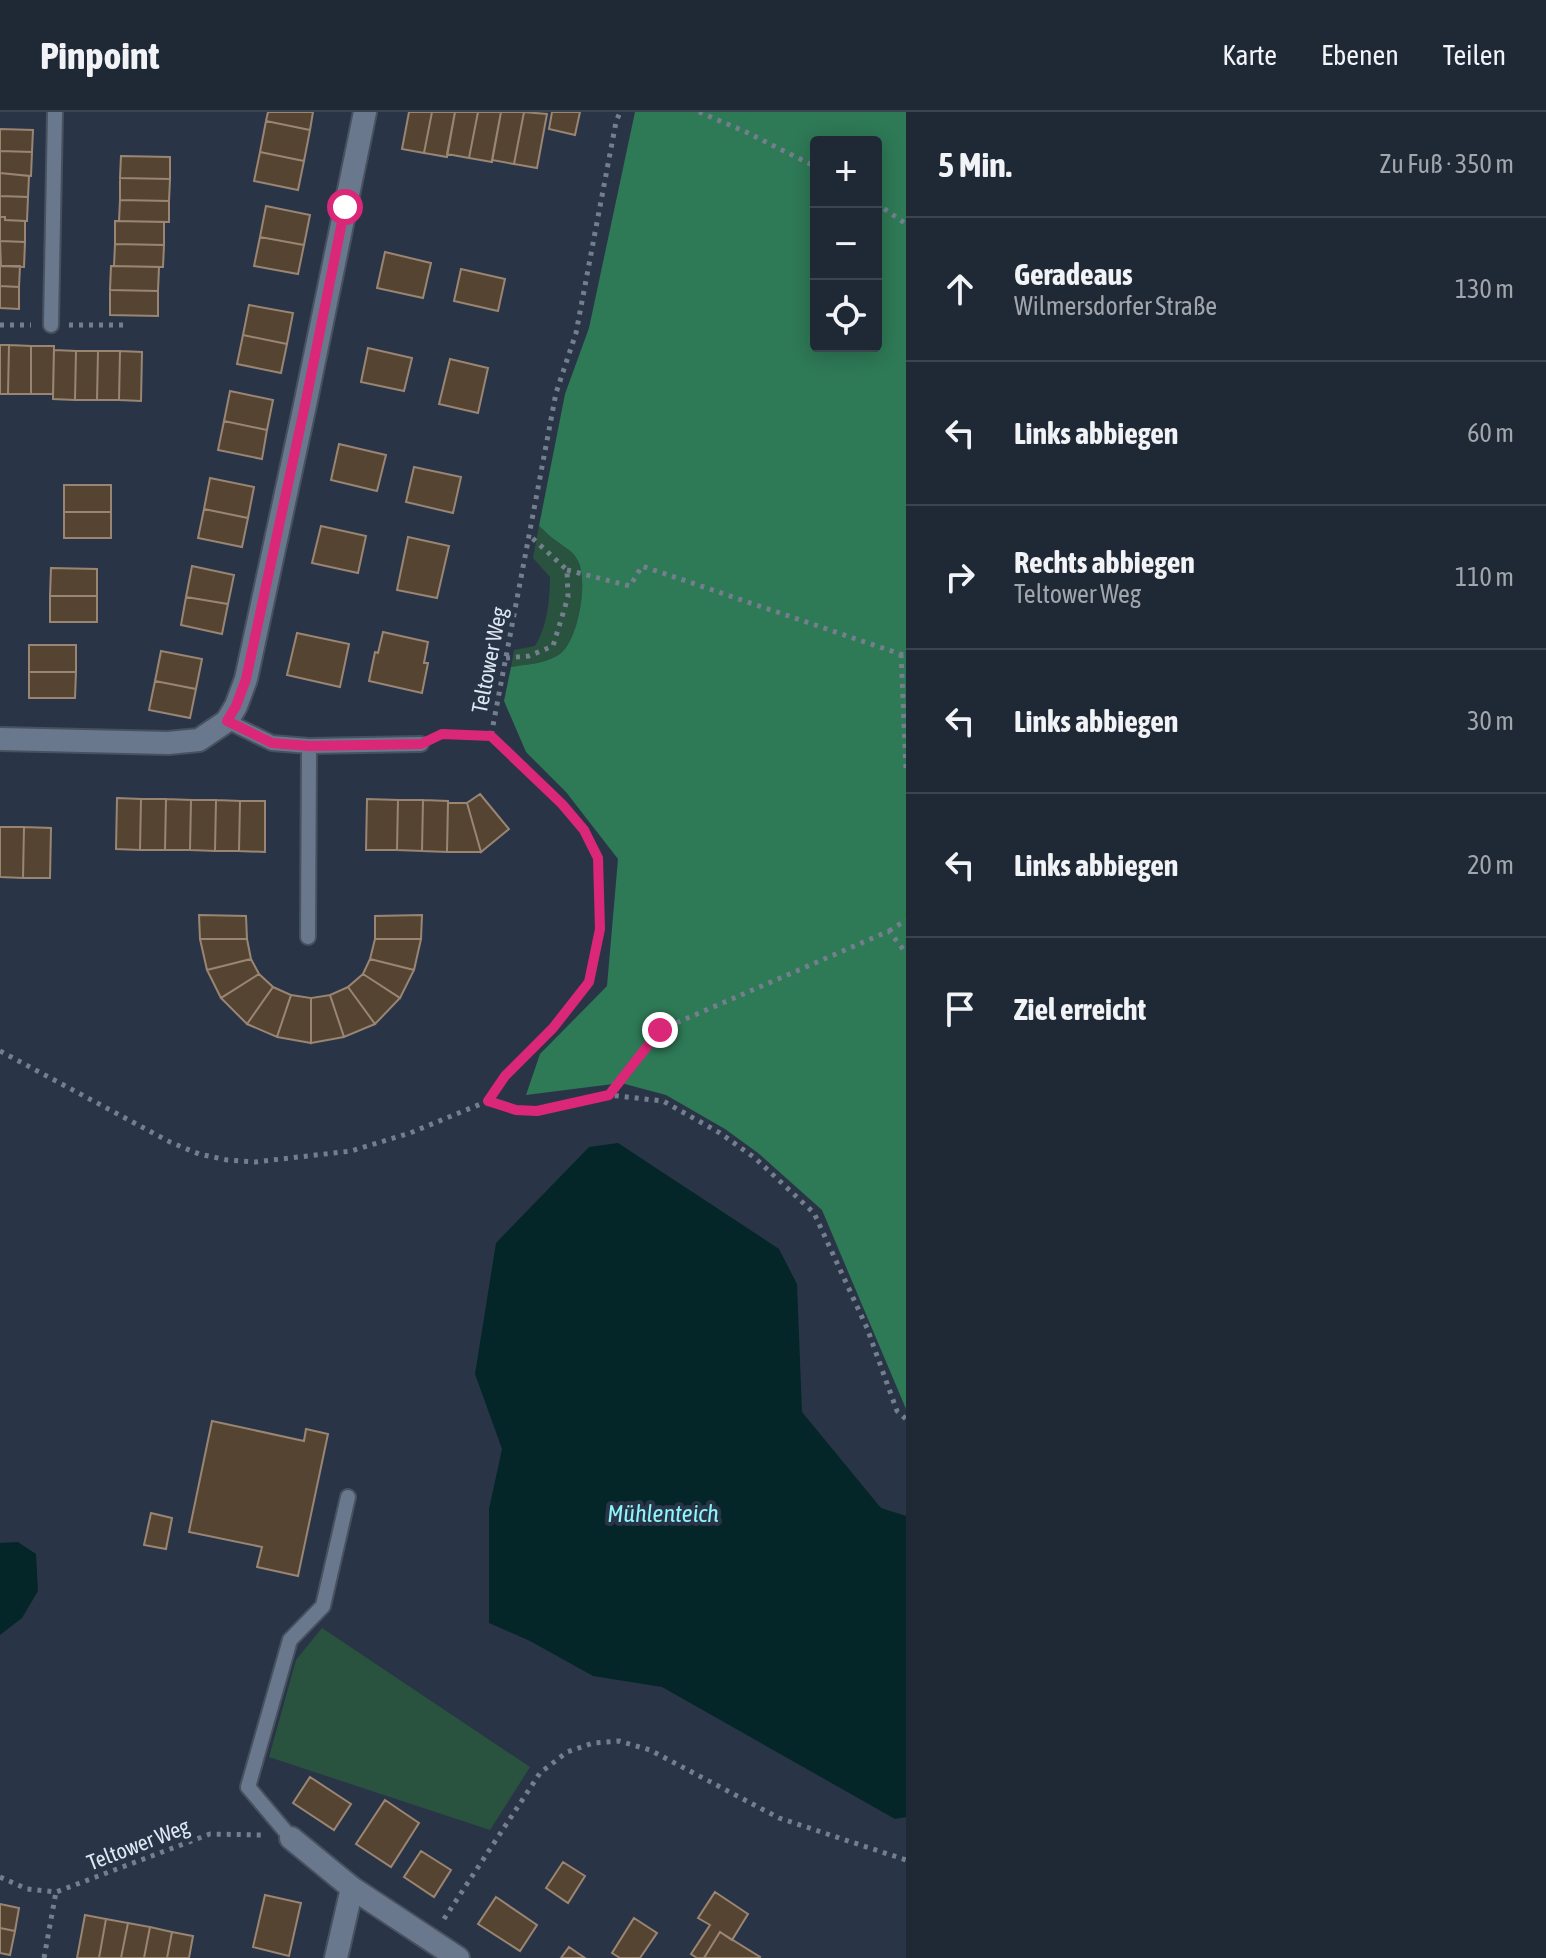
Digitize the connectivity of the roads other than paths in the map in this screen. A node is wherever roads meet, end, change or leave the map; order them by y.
1 (55, 112) edge
2 (365, 112) edge
3 (51, 325) dead end
4 (227, 721) junction
5 (0, 739) edge
6 (421, 744) road end
7 (309, 746) junction
8 (308, 937) dead end
9 (348, 1497) dead end
10 (291, 1838) joint
11 (352, 1888) junction
12 (336, 1958) edge
13 (458, 1958) edge

1 - 3 lane
2 - 4 street
4 - 5 street
4 - 7 lane
6 - 7 lane
7 - 8 lane
9 - 10 lane
10 - 11 street
11 - 12 street
11 - 13 street

